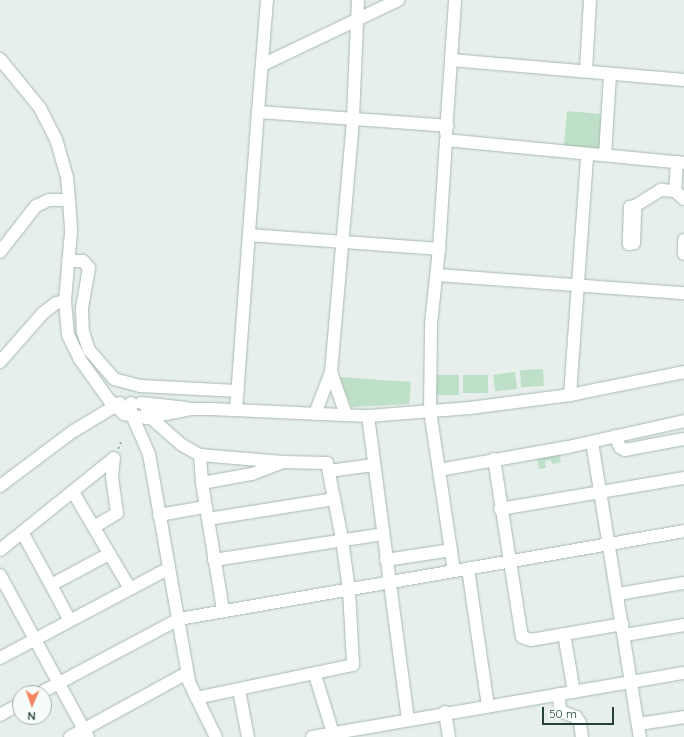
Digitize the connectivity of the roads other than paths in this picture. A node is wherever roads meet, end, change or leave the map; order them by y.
1 (267, 0) edge
2 (358, 0) edge
3 (398, 0) edge
4 (455, 0) edge
5 (590, 0) edge
6 (357, 18) junction
7 (0, 59) edge
8 (451, 60) junction
9 (262, 65) junction
10 (586, 71) junction
11 (610, 75) junction
12 (684, 80) edge
13 (258, 112) junction
14 (354, 118) junction
15 (447, 126) junction
16 (446, 140) junction
17 (587, 155) junction
18 (605, 155) junction
19 (680, 162) edge
20 (680, 195) edge
21 (70, 200) junction
22 (635, 206) dead end
23 (249, 235) junction
24 (684, 241) edge
25 (343, 242) junction
26 (439, 249) junction
27 (0, 252) edge
28 (684, 254) edge
29 (68, 261) junction
30 (437, 275) junction
31 (578, 283) junction
32 (684, 293) edge
33 (65, 302) junction
34 (0, 362) edge
35 (331, 372) junction
36 (684, 372) edge
37 (238, 391) junction
38 (570, 394) junction
39 (119, 403) junction
40 (148, 404) junction
41 (192, 409) junction
42 (236, 410) junction
43 (430, 411) junction
44 (315, 414) junction
45 (346, 415) junction
46 (368, 416) junction
47 (133, 418) junction
48 (151, 418) junction
49 (684, 421) edge
50 (615, 436) junction
51 (684, 439) edge
52 (592, 442) junction
53 (200, 455) junction
54 (494, 460) junction
55 (283, 462) junction
56 (374, 465) junction
57 (439, 470) junction
58 (330, 471) junction
59 (684, 478) edge
60 (202, 483) junction
61 (0, 486) edge
62 (73, 492) junction
63 (601, 492) junction
64 (334, 498) junction
65 (205, 507) junction
66 (500, 509) junction
67 (159, 515) junction
68 (208, 519) junction
69 (94, 527) junction
70 (684, 531) edge
71 (22, 532) junction
72 (383, 534) junction
73 (342, 539) junction
74 (609, 544) junction
75 (0, 550) edge
76 (451, 550) junction
77 (109, 554) junction
78 (214, 560) junction
79 (386, 560) junction
80 (509, 562) junction
81 (169, 568) junction
82 (468, 569) junction
83 (454, 571) junction
84 (0, 575) edge
85 (389, 583) junction
86 (684, 583) edge
87 (51, 585) junction
88 (130, 587) junction
89 (349, 590) junction
90 (618, 594) junction
91 (223, 610) junction
92 (179, 619) junction
93 (70, 620) junction
94 (684, 625) edge
95 (624, 629) junction
96 (564, 634) junction
97 (34, 640) junction
98 (0, 658) edge
99 (187, 673) junction
100 (684, 673) edge
101 (315, 674) junction
102 (632, 682) junction
103 (59, 683) junction
104 (52, 687) edge
105 (239, 690) junction
106 (574, 692) junction
107 (559, 694) junction
108 (196, 698) junction
109 (488, 706) junction
110 (12, 708) edge
111 (445, 712) junction
112 (0, 715) edge
113 (408, 719) junction
114 (683, 721) edge
115 (639, 724) junction
116 (363, 732) edge
117 (333, 733) junction
118 (86, 734) edge
119 (70, 737) edge
120 (216, 737) edge
121 (248, 737) edge
122 (312, 737) edge
123 (449, 737) edge
124 (582, 737) edge
125 (640, 737) edge

1 - 9 street
2 - 6 street
3 - 6 street
4 - 8 street
5 - 10 street
6 - 9 street
6 - 14 street
7 - 21 street
8 - 10 street
8 - 15 street
9 - 13 street
10 - 11 street
11 - 12 street
11 - 18 street
13 - 14 street
13 - 23 street
14 - 15 street
14 - 25 street
15 - 16 street
16 - 17 street
16 - 26 street
17 - 18 street
17 - 31 street
18 - 19 street
19 - 20 street
20 - 22 street
21 - 27 street
21 - 29 street
23 - 25 street
23 - 37 street
24 - 28 street
25 - 26 street
25 - 35 street
26 - 30 street
29 - 33 street
29 - 37 street
30 - 31 street
30 - 43 street
31 - 32 street
31 - 38 street
33 - 34 street
33 - 39 street
35 - 44 street
35 - 45 street
36 - 38 street
37 - 42 street
38 - 43 street
39 - 40 street
39 - 47 street
39 - 61 street
40 - 41 street
40 - 48 street
41 - 42 street
41 - 48 street
42 - 44 street
43 - 46 street
43 - 57 street
44 - 45 street
45 - 46 street
46 - 56 street
47 - 48 street
47 - 67 street
48 - 53 street
49 - 50 street
50 - 51 street
50 - 52 street
52 - 54 street
52 - 63 street
53 - 55 street
53 - 60 street
54 - 57 street
54 - 66 street
55 - 58 street
55 - 60 street
56 - 58 street
56 - 72 street
57 - 76 street
58 - 64 street
59 - 63 street
60 - 65 street
62 - 69 street
62 - 69 street
62 - 71 street
63 - 66 street
63 - 74 street
64 - 68 street
64 - 73 street
65 - 67 street
65 - 68 street
66 - 80 street
67 - 81 street
68 - 78 street
69 - 77 street
70 - 74 street
71 - 75 street
71 - 87 street
72 - 73 street
72 - 79 street
73 - 78 street
73 - 89 street
74 - 80 street
74 - 90 street
76 - 79 street
76 - 83 street
77 - 87 street
77 - 88 street
78 - 91 street
79 - 85 street
80 - 82 street
80 - 96 street
81 - 88 street
81 - 92 street
82 - 83 street
82 - 109 street
83 - 85 street
84 - 97 street
85 - 89 street
85 - 113 street
86 - 90 street
87 - 93 street
88 - 93 street
89 - 91 street
89 - 101 street
90 - 95 street
91 - 92 street
92 - 99 street
92 - 103 street
93 - 97 street
94 - 95 street
95 - 96 street
95 - 102 street
96 - 106 street
97 - 98 street
97 - 103 street
99 - 108 street
99 - 118 street
100 - 102 street
101 - 105 street
101 - 117 street
102 - 106 street
102 - 115 street
103 - 104 street
103 - 118 street
105 - 108 street
105 - 121 street
106 - 107 street
107 - 109 street
107 - 124 street
108 - 120 street
109 - 111 street
110 - 112 street
111 - 113 street
111 - 123 street
113 - 116 street
114 - 115 street
115 - 125 street
116 - 117 street
117 - 122 street
118 - 119 street

